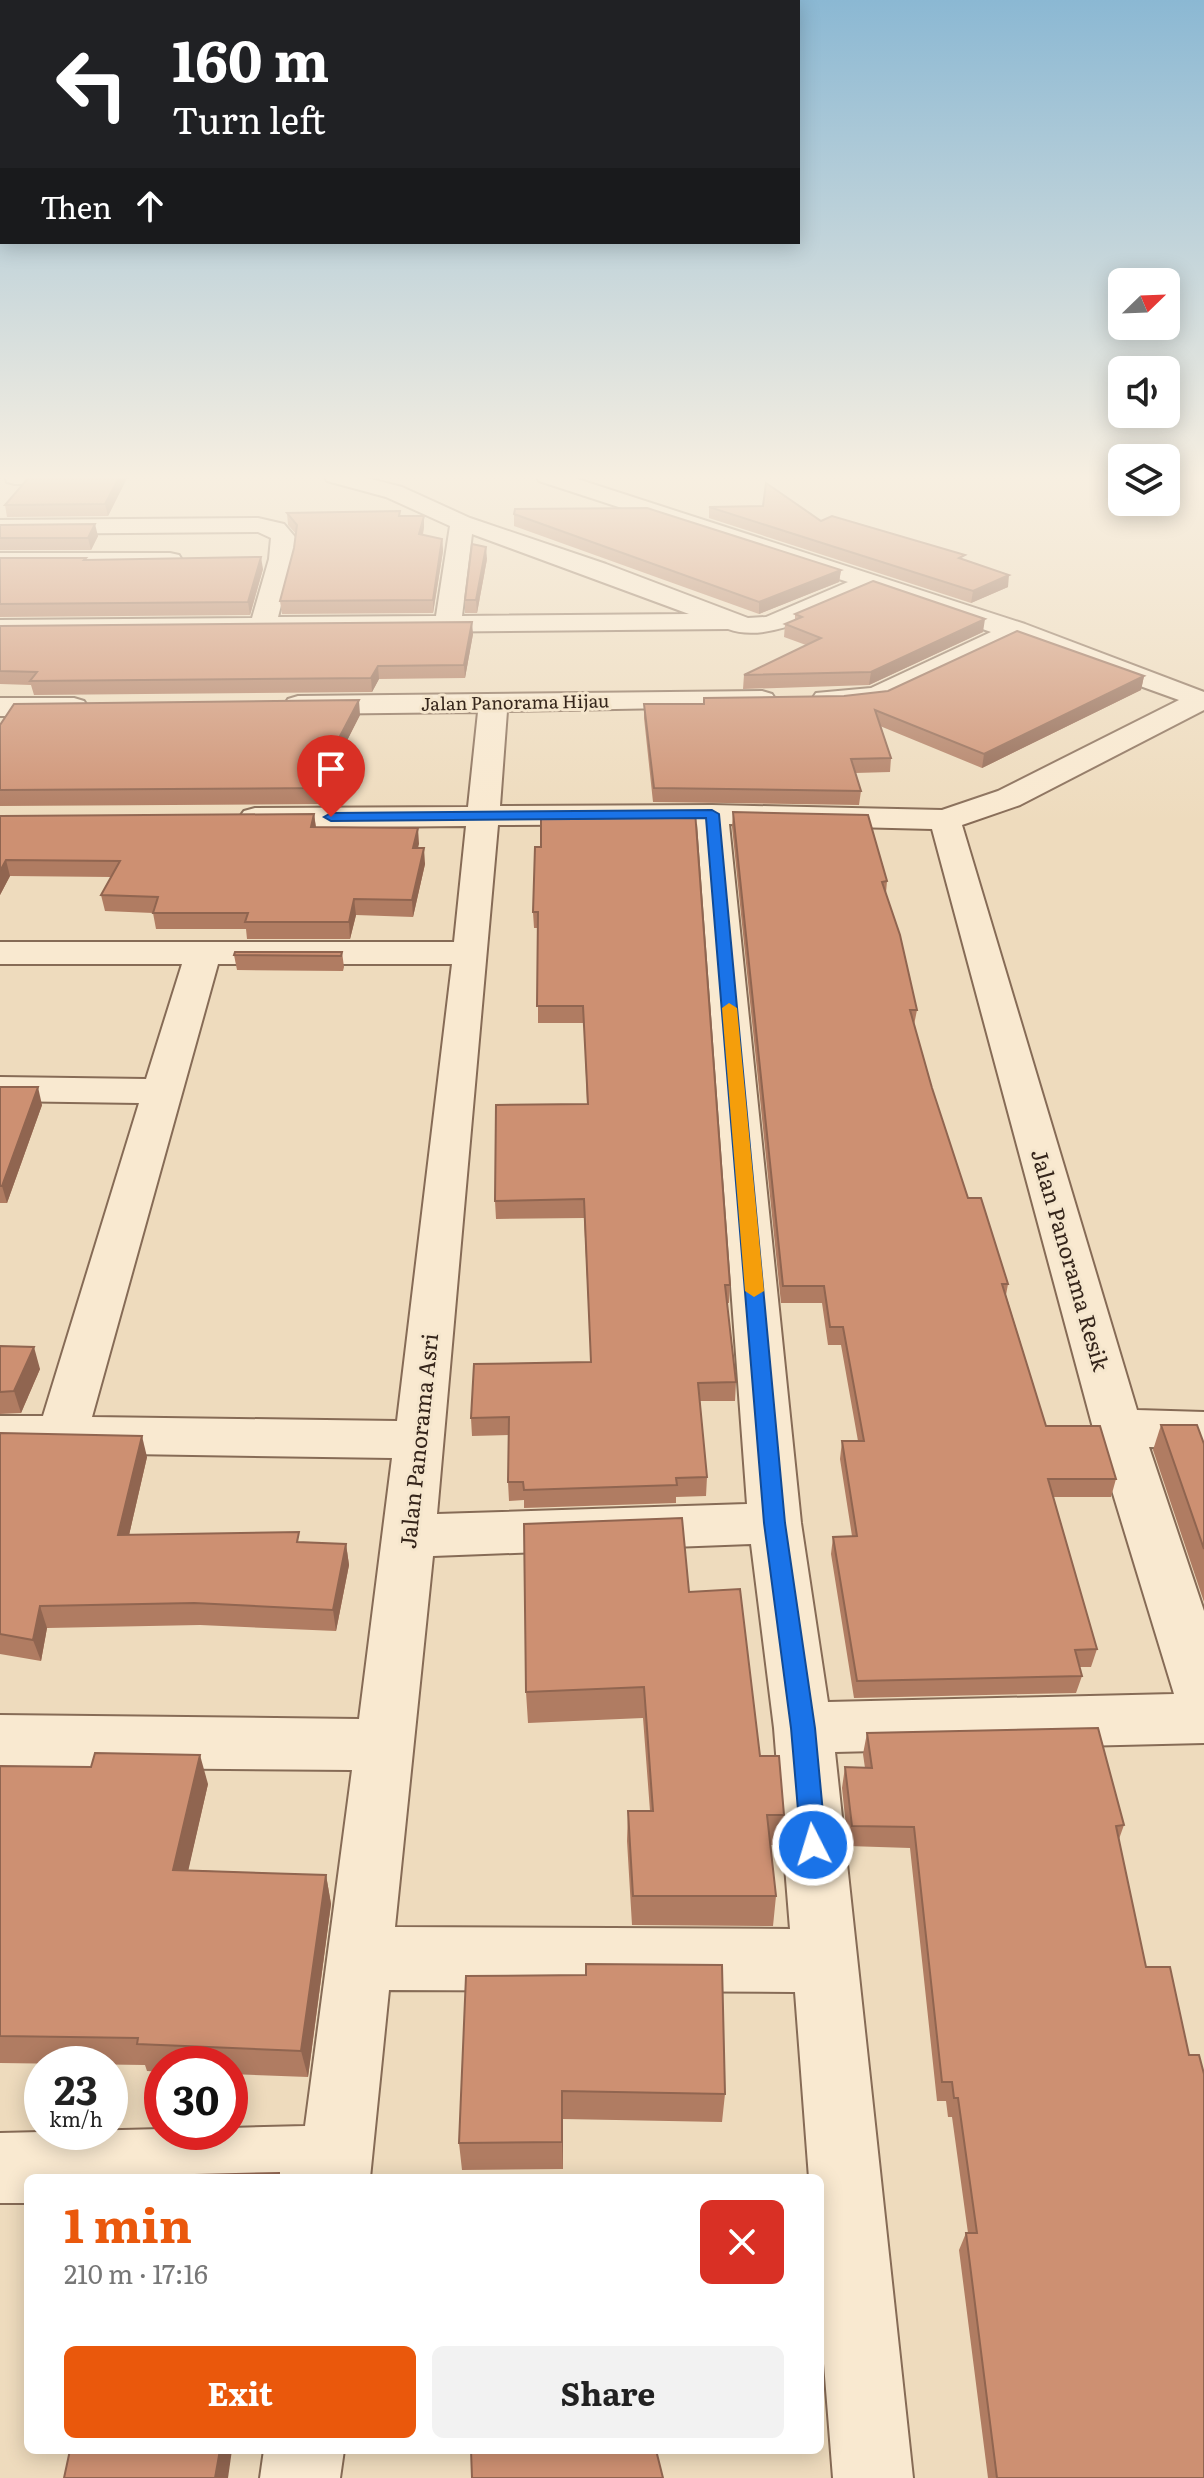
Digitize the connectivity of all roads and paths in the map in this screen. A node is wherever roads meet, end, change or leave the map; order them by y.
1 (272, 592) edge
2 (452, 592) edge
3 (654, 592) edge
4 (846, 592) edge
5 (902, 592) edge
6 (728, 621) junction
7 (263, 623) junction
8 (448, 623) junction
9 (0, 628) edge
10 (1016, 630) junction
11 (493, 703) junction
12 (270, 705) edge
13 (95, 706) edge
14 (0, 707) edge
15 (712, 814) junction
16 (481, 817) junction
17 (217, 818) edge
18 (945, 820) junction
19 (0, 953) edge
20 (203, 953) junction
21 (471, 953) junction
22 (0, 1089) edge
23 (163, 1091) junction
24 (1118, 1428) junction
25 (1204, 1430) edge
26 (0, 1434) edge
27 (62, 1435) junction
28 (418, 1440) junction
29 (775, 1523) junction
30 (409, 1536) junction
31 (1204, 1697) edge
32 (1204, 1718) edge
33 (803, 1728) junction
34 (0, 1741) edge
35 (385, 1745) junction
36 (362, 1958) junction
37 (824, 1961) junction
38 (0, 2168) edge
39 (335, 2170) edge
40 (303, 2454) edge
41 (300, 2478) edge
42 (873, 2478) edge

1 - 7 street
2 - 8 street
3 - 6 street
4 - 6 street
5 - 10 street
6 - 8 street
7 - 8 street
7 - 9 street
10 - 11 street, Jalan Panorama Hijau
10 - 18 street
11 - 12 street, Jalan Panorama Hijau
11 - 16 street, Jalan Panorama Asri
13 - 14 street
15 - 16 street
15 - 18 street
15 - 29 street
16 - 17 street
16 - 21 street, Jalan Panorama Asri
18 - 24 street, Jalan Panorama Resik
19 - 20 street
20 - 21 street
20 - 23 street
21 - 28 street, Jalan Panorama Asri
22 - 23 street
23 - 27 street
24 - 25 street
24 - 31 street, Jalan Panorama Resik
26 - 27 street
27 - 28 street
28 - 30 street, Jalan Panorama Asri
29 - 30 street
29 - 33 street
30 - 35 street, Jalan Panorama Asri
32 - 33 street
33 - 37 street
34 - 35 street
35 - 36 street, Jalan Panorama Asri
36 - 37 street
36 - 39 street, Jalan Panorama Asri
37 - 42 street
38 - 39 street
40 - 41 street

